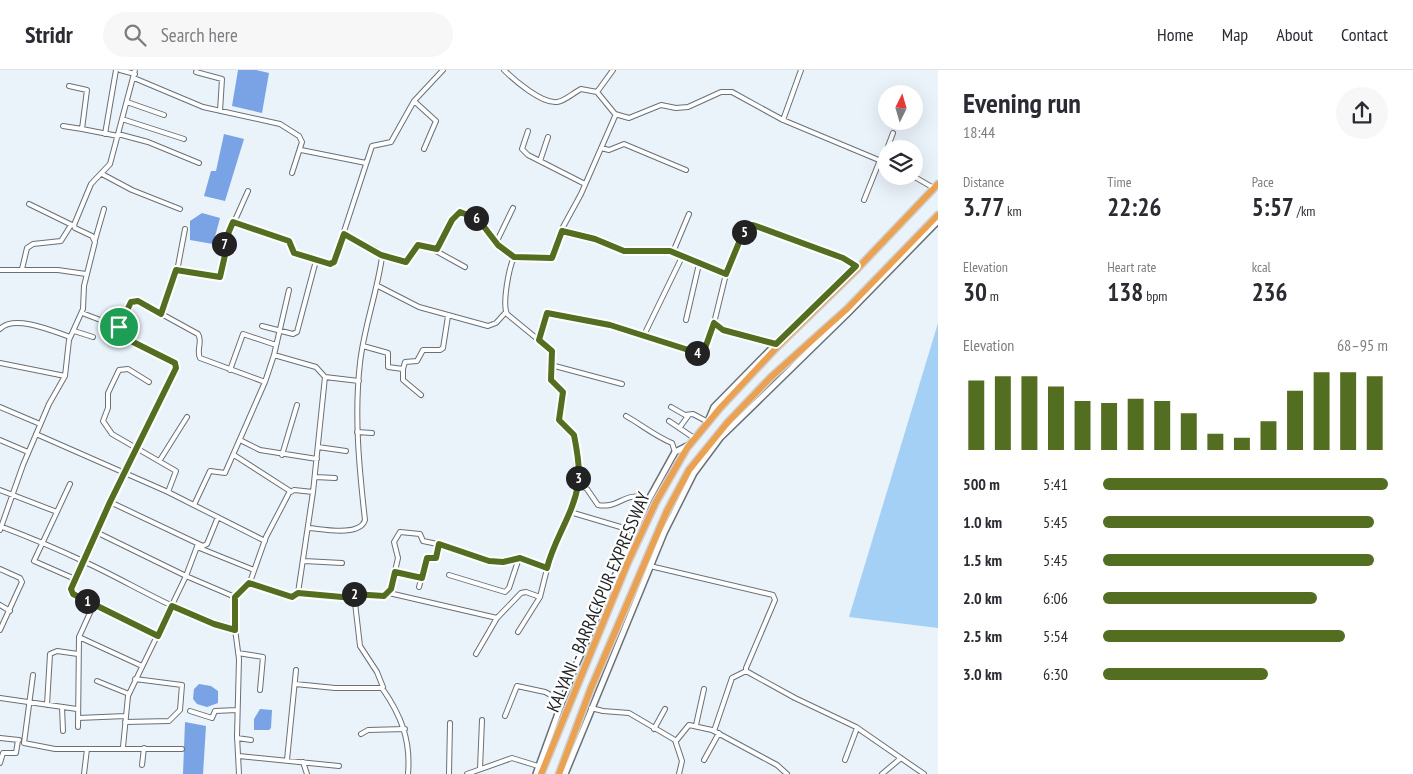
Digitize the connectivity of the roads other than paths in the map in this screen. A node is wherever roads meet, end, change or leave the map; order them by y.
1 (116, 70) edge
2 (120, 70) edge
3 (216, 70) edge
4 (443, 70) edge
5 (504, 70) edge
6 (613, 70) edge
7 (802, 70) edge
8 (196, 72) dead end
9 (135, 74) edge
10 (213, 76) junction
11 (68, 86) dead end
12 (597, 92) junction
13 (414, 101) junction
14 (127, 102) junction
15 (220, 111) junction
16 (616, 114) junction
17 (164, 116) dead end
18 (122, 119) junction
19 (783, 120) junction
20 (63, 126) dead end
21 (82, 129) junction
22 (528, 131) dead end
23 (893, 133) dead end
24 (104, 134) junction
25 (118, 135) junction
26 (548, 137) dead end
27 (184, 138) dead end
28 (891, 140) edge
29 (601, 148) junction
30 (424, 149) dead end
31 (301, 150) junction
32 (878, 159) edge
33 (540, 161) junction
34 (199, 163) dead end
35 (366, 163) junction
36 (686, 170) dead end
37 (878, 171) edge
38 (292, 173) dead end
39 (102, 174) junction
40 (923, 179) edge
41 (585, 184) junction
42 (936, 184) edge
43 (248, 191) dead end
44 (864, 200) dead end
45 (29, 204) dead end
46 (513, 208) dead end
47 (104, 209) dead end
48 (180, 209) dead end
49 (689, 214) dead end
50 (938, 214) edge
51 (938, 221) edge
52 (233, 222) junction
53 (73, 226) junction
54 (185, 229) dead end
55 (562, 231) junction
56 (344, 234) junction
57 (95, 240) junction
58 (496, 243) junction
59 (437, 249) junction
60 (673, 252) junction
61 (381, 255) junction
62 (514, 257) junction
63 (682, 257) junction
64 (316, 261) junction
65 (699, 264) junction
66 (857, 267) junction
67 (464, 268) dead end
68 (22, 269) junction
69 (0, 270) edge
70 (176, 270) junction
71 (86, 274) junction
72 (726, 274) junction
73 (880, 279) junction
74 (378, 286) junction
75 (289, 290) dead end
76 (506, 312) junction
77 (82, 313) junction
78 (161, 314) junction
79 (448, 316) junction
80 (686, 320) dead end
81 (714, 323) junction
82 (262, 326) dead end
83 (119, 327) junction
84 (0, 329) edge
85 (74, 331) junction
86 (278, 331) junction
87 (644, 335) junction
88 (70, 337) junction
89 (93, 337) dead end
90 (539, 340) junction
91 (276, 345) junction
92 (777, 345) junction
93 (363, 346) junction
94 (274, 355) junction
95 (0, 363) edge
96 (551, 365) junction
97 (403, 369) junction
98 (230, 370) junction
99 (66, 376) junction
100 (325, 376) junction
101 (359, 381) junction
102 (150, 382) dead end
103 (265, 382) junction
104 (622, 384) dead end
105 (420, 395) dead end
106 (297, 405) dead end
107 (0, 407) edge
108 (671, 407) dead end
109 (626, 416) dead end
110 (688, 416) junction
111 (186, 417) dead end
112 (669, 421) dead end
113 (708, 422) junction
114 (40, 424) junction
115 (680, 427) junction
116 (357, 432) junction
117 (372, 433) dead end
118 (36, 434) junction
119 (694, 438) junction
120 (0, 440) edge
121 (240, 440) junction
122 (689, 445) junction
123 (318, 447) junction
124 (136, 448) junction
125 (346, 451) dead end
126 (28, 452) junction
127 (676, 452) junction
128 (234, 455) junction
129 (282, 455) junction
130 (317, 459) junction
131 (160, 460) junction
132 (124, 474) junction
133 (315, 477) junction
134 (335, 478) dead end
135 (70, 484) dead end
136 (578, 484) junction
137 (0, 490) edge
138 (290, 491) junction
139 (168, 492) junction
140 (314, 492) junction
141 (12, 494) junction
142 (649, 499) junction
143 (110, 502) junction
144 (194, 505) junction
145 (57, 512) junction
146 (570, 512) junction
147 (218, 517) junction
148 (0, 528) edge
149 (309, 528) junction
150 (634, 531) junction
151 (96, 532) junction
152 (265, 541) junction
153 (41, 543) junction
154 (439, 544) junction
155 (198, 545) junction
156 (519, 558) junction
157 (304, 560) junction
158 (84, 561) junction
159 (342, 563) dead end
160 (650, 566) junction
161 (547, 568) junction
162 (0, 569) edge
163 (254, 570) junction
164 (395, 572) junction
165 (449, 575) dead end
166 (186, 576) junction
167 (422, 578) junction
168 (75, 580) junction
169 (249, 583) junction
170 (419, 587) dead end
171 (298, 593) junction
172 (389, 593) junction
173 (354, 594) junction
174 (235, 597) junction
175 (540, 597) junction
176 (94, 604) junction
177 (0, 606) edge
178 (172, 606) junction
179 (10, 611) junction
180 (496, 618) junction
181 (0, 630) edge
182 (235, 630) junction
183 (518, 632) dead end
184 (158, 636) junction
185 (79, 637) junction
186 (238, 653) junction
187 (78, 654) junction
188 (476, 654) dead end
189 (142, 666) junction
190 (296, 670) dead end
191 (746, 671) junction
192 (33, 675) dead end
193 (135, 679) junction
194 (97, 681) dead end
195 (295, 684) junction
196 (383, 689) junction
197 (704, 689) dead end
198 (260, 690) dead end
199 (129, 694) junction
200 (0, 698) edge
201 (562, 701) junction
202 (30, 703) junction
203 (47, 705) junction
204 (62, 707) junction
205 (77, 708) junction
206 (591, 708) junction
207 (665, 709) dead end
208 (190, 710) dead end
209 (237, 710) junction
210 (126, 716) junction
211 (505, 716) dead end
212 (78, 718) junction
213 (482, 720) dead end
214 (125, 722) junction
215 (450, 723) dead end
216 (696, 725) junction
217 (78, 726) dead end
218 (857, 728) junction
219 (405, 729) junction
220 (654, 729) junction
221 (63, 731) dead end
222 (714, 731) junction
223 (719, 733) junction
224 (361, 734) dead end
225 (0, 738) edge
226 (237, 738) junction
227 (18, 740) junction
228 (24, 740) junction
229 (251, 740) dead end
230 (676, 741) junction
231 (123, 747) junction
232 (144, 748) junction
233 (87, 749) junction
234 (182, 749) dead end
235 (239, 756) junction
236 (900, 758) junction
237 (287, 760) junction
238 (704, 760) dead end
239 (845, 760) dead end
240 (303, 762) junction
241 (0, 763) edge
242 (142, 765) dead end
243 (339, 766) dead end
244 (538, 766) junction
245 (480, 769) junction
246 (784, 773) edge
247 (84, 774) edge
248 (239, 774) edge
249 (307, 774) edge
250 (408, 774) edge
251 (449, 774) edge
252 (467, 774) edge
253 (536, 774) edge
254 (541, 774) edge
255 (559, 774) edge
256 (565, 774) edge
257 (679, 774) edge
258 (882, 774) edge
259 (924, 774) edge

1 - 24 street
2 - 9 street
3 - 10 street
4 - 13 street
5 - 12 street
6 - 12 street
7 - 19 street
8 - 10 street
9 - 14 street
9 - 15 street
10 - 15 street
11 - 21 street
12 - 16 street
13 - 30 street
13 - 35 street
14 - 17 street
14 - 18 street
15 - 31 street
16 - 19 street
16 - 29 street
18 - 25 street
18 - 27 street
19 - 32 street
20 - 21 street
21 - 24 street
22 - 33 street
23 - 28 street
24 - 25 street
25 - 34 street
25 - 39 street
26 - 33 street
29 - 36 street
29 - 41 street
31 - 35 street
31 - 38 street
33 - 41 street
35 - 56 street
37 - 44 street
39 - 48 street
39 - 53 street
40 - 42 street
41 - 55 street
42 - 66 highway, KALYANI - BARRACKPUR EXPRESSWAY
43 - 52 street
45 - 53 street
46 - 58 street
47 - 57 street
49 - 60 street
50 - 73 highway, KALYANI - BARRACKPUR EXPRESSWAY
51 - 73 street
52 - 64 street
52 - 70 street
53 - 57 street
53 - 68 street
54 - 70 street
55 - 60 street
55 - 62 street
56 - 61 street
56 - 64 street
57 - 71 street
58 - 59 street
58 - 62 street
59 - 61 street
59 - 67 street
60 - 63 street
61 - 74 street
62 - 76 street
63 - 65 street
63 - 87 street
64 - 86 street
65 - 72 street
65 - 80 street
66 - 72 street
66 - 92 highway, KALYANI - BARRACKPUR EXPRESSWAY
68 - 69 street
68 - 71 street
70 - 78 street
71 - 77 street
72 - 81 street
73 - 160 street
73 - 255 highway, KALYANI - BARRACKPUR EXPRESSWAY
74 - 79 street
74 - 93 street
75 - 86 street
76 - 79 street
76 - 90 street
77 - 83 street
77 - 85 street
78 - 83 street
78 - 98 street
79 - 97 street
81 - 87 street
81 - 92 street
82 - 86 street
83 - 124 street
84 - 88 street
85 - 88 street
85 - 89 street
86 - 91 street
87 - 90 street
88 - 99 street
90 - 96 street
91 - 94 street
91 - 98 street
92 - 113 highway, KALYANI - BARRACKPUR EXPRESSWAY
93 - 97 street
93 - 101 street
94 - 100 street
94 - 103 street
95 - 99 street
96 - 104 street
96 - 136 street
97 - 105 street
98 - 103 street
99 - 114 street
100 - 101 street
100 - 123 street
101 - 116 street
102 - 124 street
103 - 121 street
106 - 129 street
107 - 114 street
108 - 110 street
109 - 127 street
110 - 113 street
110 - 115 street
111 - 131 street
112 - 115 street
113 - 119 highway, KALYANI - BARRACKPUR EXPRESSWAY
114 - 118 street
115 - 119 street
116 - 117 street
116 - 149 street
118 - 126 street
118 - 132 street
119 - 122 highway, KALYANI - BARRACKPUR EXPRESSWAY
120 - 126 street
121 - 128 street
121 - 129 street
122 - 127 street
122 - 254 highway, KALYANI - BARRACKPUR EXPRESSWAY
123 - 125 street
123 - 130 street
124 - 131 street
124 - 132 street
126 - 141 street
127 - 142 street
128 - 138 street
128 - 144 street
129 - 130 street
130 - 133 street
131 - 139 street
132 - 139 street
132 - 143 street
133 - 134 street
133 - 140 street
135 - 145 street
136 - 142 street
136 - 146 street
137 - 141 street
138 - 140 street
138 - 152 street
139 - 144 street
140 - 149 street
141 - 145 street
141 - 148 street
142 - 150 street
143 - 151 street
143 - 155 street
144 - 147 street
145 - 153 street
146 - 150 street
146 - 161 street
147 - 152 street
147 - 155 street
148 - 153 street
149 - 157 street
150 - 201 street
151 - 158 street
151 - 166 street
152 - 163 street
153 - 158 street
153 - 168 street
154 - 156 street
154 - 164 street
154 - 167 street
155 - 163 street
155 - 166 street
156 - 161 street
156 - 165 street
157 - 159 street
157 - 171 street
158 - 168 street
158 - 178 street
160 - 191 street
160 - 206 street
161 - 175 street
162 - 179 street
163 - 169 street
164 - 167 street
164 - 172 street
166 - 174 street
166 - 178 street
167 - 170 street
168 - 176 street
169 - 171 street
169 - 174 street
171 - 173 street
172 - 173 street
172 - 180 street
173 - 196 street
174 - 182 street
175 - 180 street
175 - 183 street
176 - 184 street
176 - 185 street
177 - 179 street
178 - 182 street
178 - 184 street
179 - 181 street
180 - 188 street
182 - 186 street
184 - 189 street
185 - 187 street
185 - 189 street
186 - 198 street
186 - 209 street
187 - 203 street
187 - 205 street
189 - 193 street
190 - 195 street
191 - 218 street
191 - 222 street
192 - 202 street
193 - 199 street
193 - 214 street
194 - 199 street
195 - 196 street
195 - 237 street
196 - 219 street
197 - 216 street
199 - 210 street
200 - 202 street
201 - 211 street
201 - 244 street
202 - 203 street
202 - 228 street
203 - 204 street
204 - 205 street
204 - 221 street
205 - 212 street
206 - 220 street
206 - 256 street
207 - 220 street
208 - 209 street
209 - 226 street
210 - 212 street
210 - 214 street
212 - 217 street
213 - 245 street
214 - 231 street
215 - 251 street
216 - 222 street
216 - 230 street
218 - 236 street
218 - 239 street
219 - 224 street
219 - 250 street
220 - 230 street
222 - 223 street
223 - 238 street
223 - 246 street
225 - 227 street
226 - 229 street
226 - 235 street
227 - 228 street
227 - 241 street
228 - 233 street
230 - 257 street
231 - 232 street
231 - 233 street
232 - 234 street
232 - 242 street
233 - 247 street
235 - 237 street
235 - 248 street
236 - 258 street
236 - 259 street
237 - 240 street
240 - 243 street
240 - 249 street
244 - 245 street
244 - 253 street
245 - 252 street

